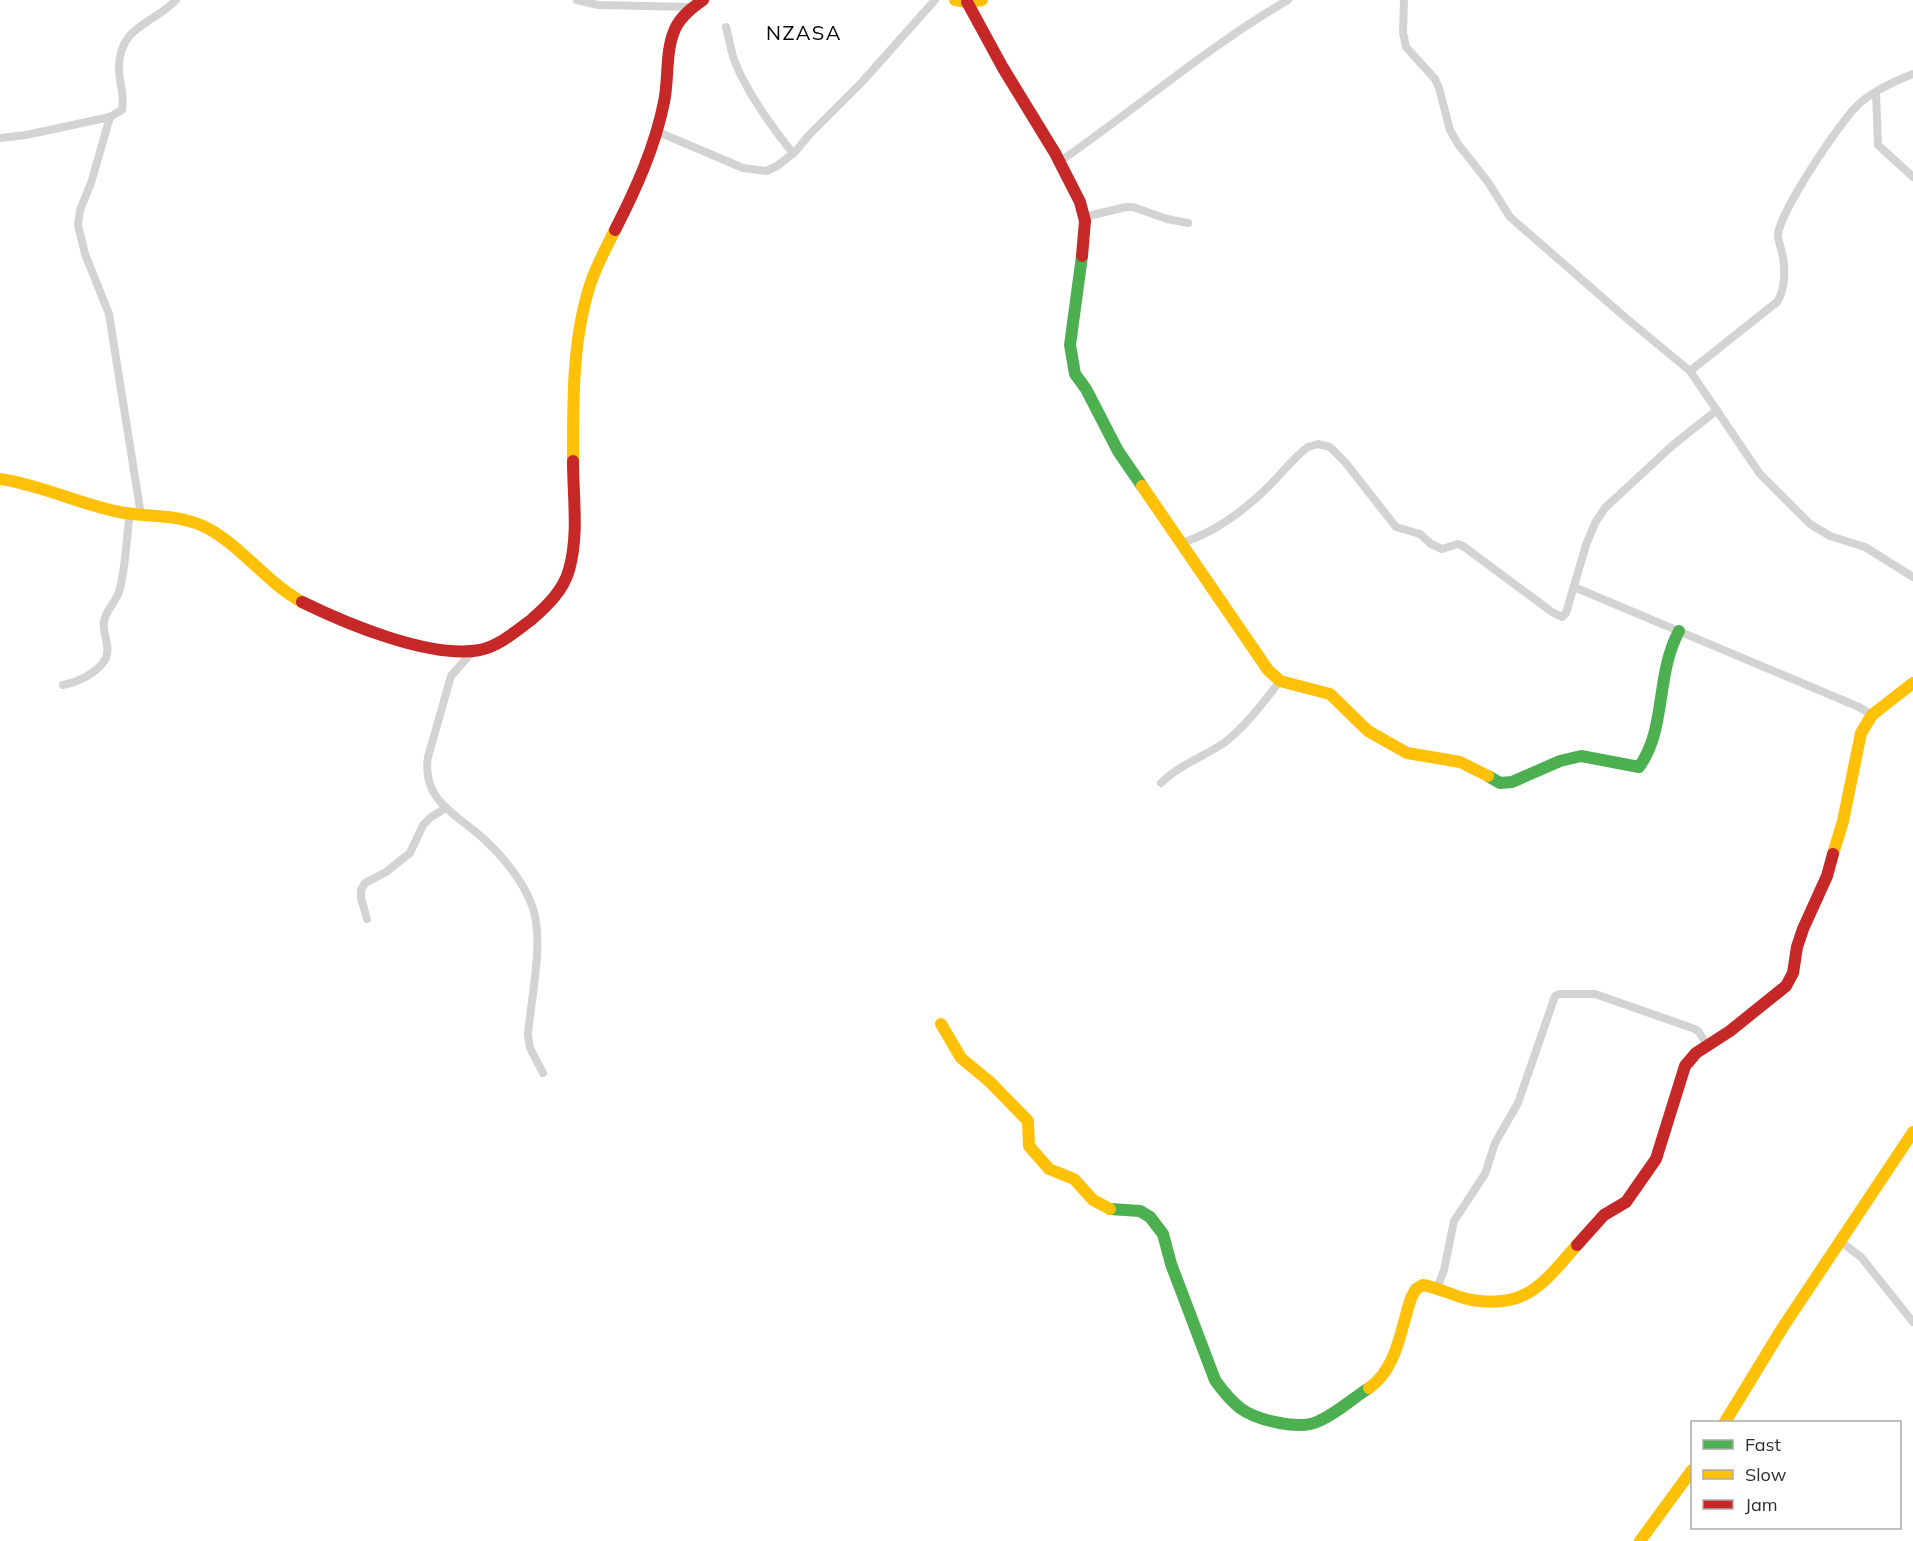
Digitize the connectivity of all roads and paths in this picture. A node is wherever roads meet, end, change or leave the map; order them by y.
1 (176, 0) edge
2 (576, 0) edge
3 (934, 0) edge
4 (982, 0) edge
5 (1288, 0) edge
6 (1404, 0) edge
7 (961, 1) edge
8 (699, 2) edge
9 (726, 27) dead end
10 (1913, 74) edge
11 (1876, 92) junction
12 (110, 117) junction
13 (656, 131) junction
14 (0, 138) edge
15 (793, 153) junction
16 (1059, 162) junction
17 (1913, 177) edge
18 (1084, 217) junction
19 (1188, 223) dead end
20 (1690, 371) junction
21 (1717, 410) junction
22 (0, 479) edge
23 (135, 514) junction
24 (1181, 543) junction
25 (1913, 577) edge
26 (1574, 587) junction
27 (1679, 631) junction
28 (473, 651) junction
29 (1280, 681) junction
30 (1913, 683) edge
31 (63, 685) dead end
32 (1872, 715) junction
33 (1161, 783) dead end
34 (446, 808) junction
35 (367, 920) dead end
36 (941, 1024) dead end
37 (1707, 1045) junction
38 (543, 1073) dead end
39 (1913, 1132) edge
40 (1840, 1241) junction
41 (1437, 1288) junction
42 (1913, 1322) edge
43 (1726, 1421) edge
44 (1691, 1471) edge
45 (1640, 1541) edge

1 - 12 street
2 - 8 street
3 - 15 street
4 - 7 street
5 - 16 street
6 - 20 street
7 - 16 street
8 - 13 street
9 - 15 street
10 - 11 street
11 - 17 street
11 - 20 street
12 - 14 street
12 - 23 street
13 - 15 street
13 - 28 street
16 - 18 street
18 - 19 street
18 - 24 street
20 - 21 street
21 - 25 street
21 - 26 street
22 - 23 street
23 - 28 street
23 - 31 street
24 - 26 street
24 - 29 street
26 - 27 street
27 - 29 street
27 - 32 street
28 - 34 street
29 - 33 street
30 - 32 street
32 - 37 street
34 - 35 street
34 - 38 street
36 - 41 street
37 - 41 street
37 - 41 street
39 - 40 street
40 - 42 street
40 - 43 street
44 - 45 street

